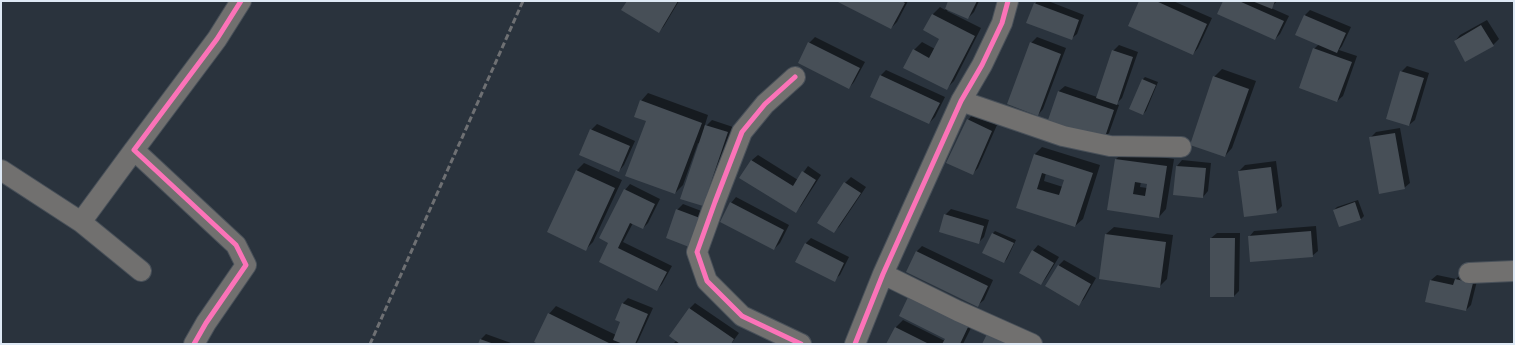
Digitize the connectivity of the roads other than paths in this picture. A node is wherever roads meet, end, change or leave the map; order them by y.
1 (242, 1) edge
2 (1008, 1) edge
3 (795, 77) dead end
4 (961, 101) junction
5 (1181, 147) dead end
6 (134, 150) junction
7 (1, 170) edge
8 (81, 222) junction
9 (141, 271) dead end
10 (1514, 271) edge
11 (1469, 273) dead end
12 (883, 274) junction
13 (194, 344) edge
14 (801, 344) edge
15 (855, 344) edge
16 (1032, 344) edge

1 - 6 street
2 - 4 street
3 - 14 street
4 - 5 street
4 - 12 street
6 - 8 street
6 - 13 street
7 - 8 street
8 - 9 street
10 - 11 street
12 - 15 street
12 - 16 street

